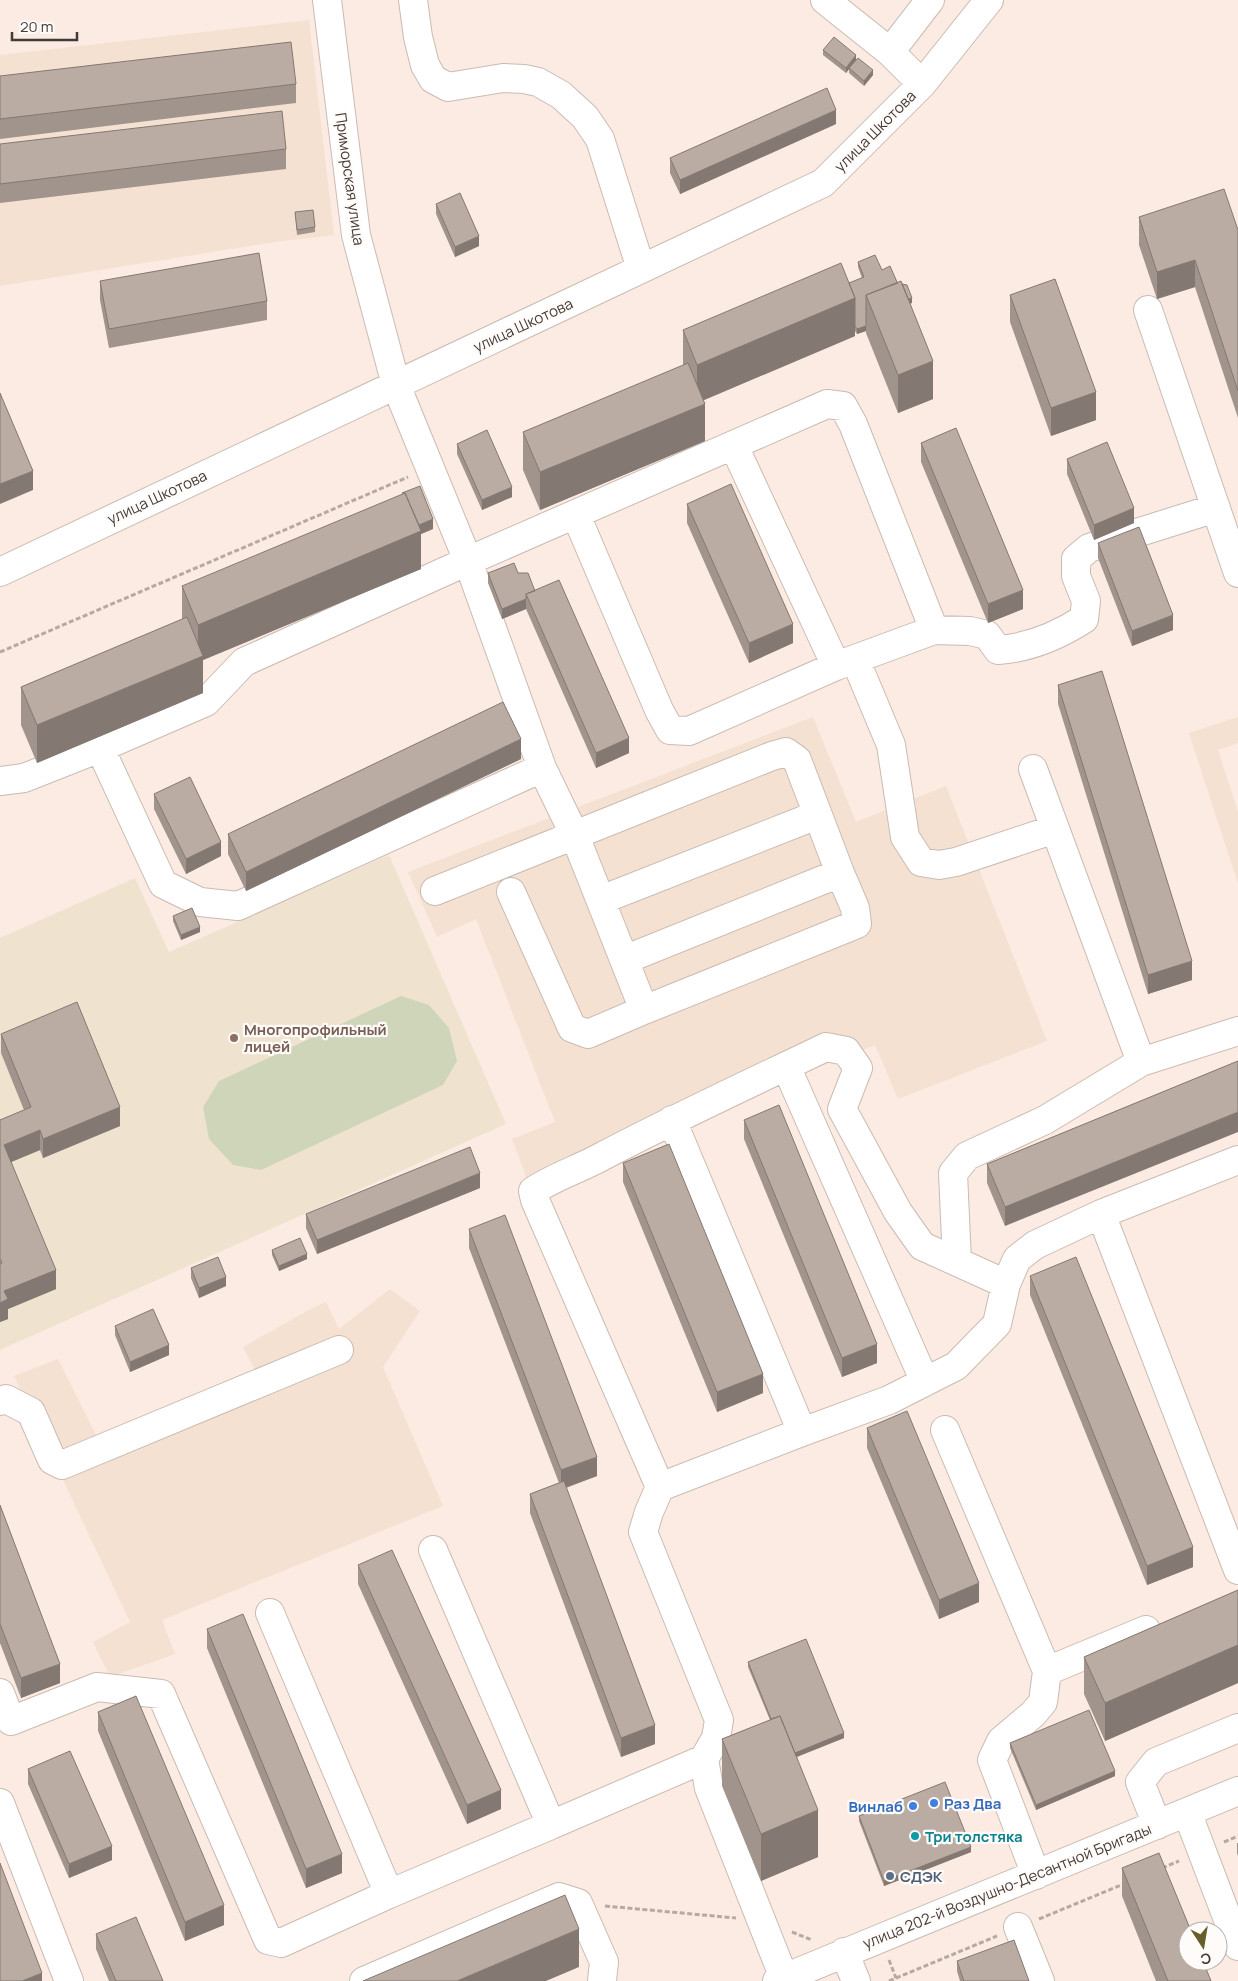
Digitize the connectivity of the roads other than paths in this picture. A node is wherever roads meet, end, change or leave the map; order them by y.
1 (327, 0) edge
2 (413, 0) edge
3 (825, 0) edge
4 (930, 0) edge
5 (989, 0) edge
6 (890, 52) junction
7 (922, 84) junction
8 (641, 269) junction
9 (1148, 310) dead end
10 (396, 385) junction
11 (734, 446) junction
12 (1216, 508) junction
13 (576, 515) junction
14 (468, 561) junction
15 (0, 572) edge
16 (1238, 573) edge
17 (934, 630) junction
18 (846, 662) junction
19 (100, 748) junction
20 (542, 768) junction
21 (1033, 768) dead end
22 (0, 781) edge
23 (817, 815) junction
24 (1055, 829) junction
25 (575, 836) junction
26 (840, 873) junction
27 (435, 891) dead end
28 (511, 892) dead end
29 (601, 900) junction
30 (624, 960) junction
31 (644, 1010) junction
32 (1238, 1031) edge
33 (1141, 1062) junction
34 (786, 1066) junction
35 (672, 1120) junction
36 (1238, 1160) edge
37 (1101, 1214) junction
38 (957, 1262) junction
39 (1006, 1284) junction
40 (339, 1350) dead end
41 (925, 1382) junction
42 (0, 1400) edge
43 (945, 1430) dead end
44 (802, 1432) junction
45 (660, 1488) junction
46 (433, 1550) dead end
47 (1238, 1570) edge
48 (270, 1613) dead end
49 (1165, 1623) edge
50 (1047, 1671) junction
51 (0, 1693) edge
52 (6, 1728) edge
53 (1238, 1728) edge
54 (704, 1759) junction
55 (1238, 1791) edge
56 (0, 1803) edge
57 (1186, 1812) junction
58 (551, 1825) junction
59 (1156, 1825) junction
60 (1036, 1875) junction
61 (389, 1894) junction
62 (1018, 1927) road end
63 (1238, 1946) edge
64 (844, 1952) junction
65 (780, 1979) edge
66 (69, 1981) edge
67 (364, 1981) edge
68 (602, 1981) edge
69 (856, 1981) edge
70 (1040, 1981) edge

1 - 10 street, Приморская улица
2 - 8 street
3 - 6 street
4 - 6 street
5 - 7 street, улица Шкотова
6 - 7 street
7 - 8 street, улица Шкотова
8 - 10 street, улица Шкотова
9 - 12 street
10 - 14 street, Приморская улица
10 - 15 street, улица Шкотова
11 - 13 street
11 - 17 street
11 - 18 street
12 - 16 street
12 - 17 street
13 - 14 street
13 - 18 street
14 - 19 street
14 - 20 street, Приморская улица
17 - 18 street
18 - 24 street
19 - 20 street
19 - 22 street
20 - 25 street, Приморская улица
21 - 24 street
23 - 25 street
23 - 26 street
23 - 29 street
24 - 33 street
25 - 27 street
25 - 29 street, Приморская улица
26 - 30 street
26 - 31 street
28 - 31 street
29 - 30 street, Приморская улица
30 - 31 street, Приморская улица
32 - 33 street
33 - 38 street
34 - 35 street
34 - 38 street
34 - 41 street
35 - 44 street
35 - 45 street
36 - 37 street
37 - 39 street
37 - 47 street
38 - 39 street
39 - 41 street
40 - 42 street
41 - 44 street
43 - 50 street
44 - 45 street
45 - 54 street
46 - 58 street
48 - 61 street
49 - 50 street
50 - 60 street
51 - 52 street
52 - 61 street
53 - 59 street
54 - 58 street
54 - 65 street
55 - 57 street, улица 202-й Воздушно-Десантной Бригады
56 - 66 street
57 - 59 street, улица 202-й Воздушно-Десантной Бригады
57 - 63 street
58 - 61 street
59 - 60 street, улица 202-й Воздушно-Десантной Бригады
60 - 64 street, улица 202-й Воздушно-Десантной Бригады
62 - 70 street
64 - 65 street, улица 202-й Воздушно-Десантной Бригады
64 - 69 street
67 - 68 street

